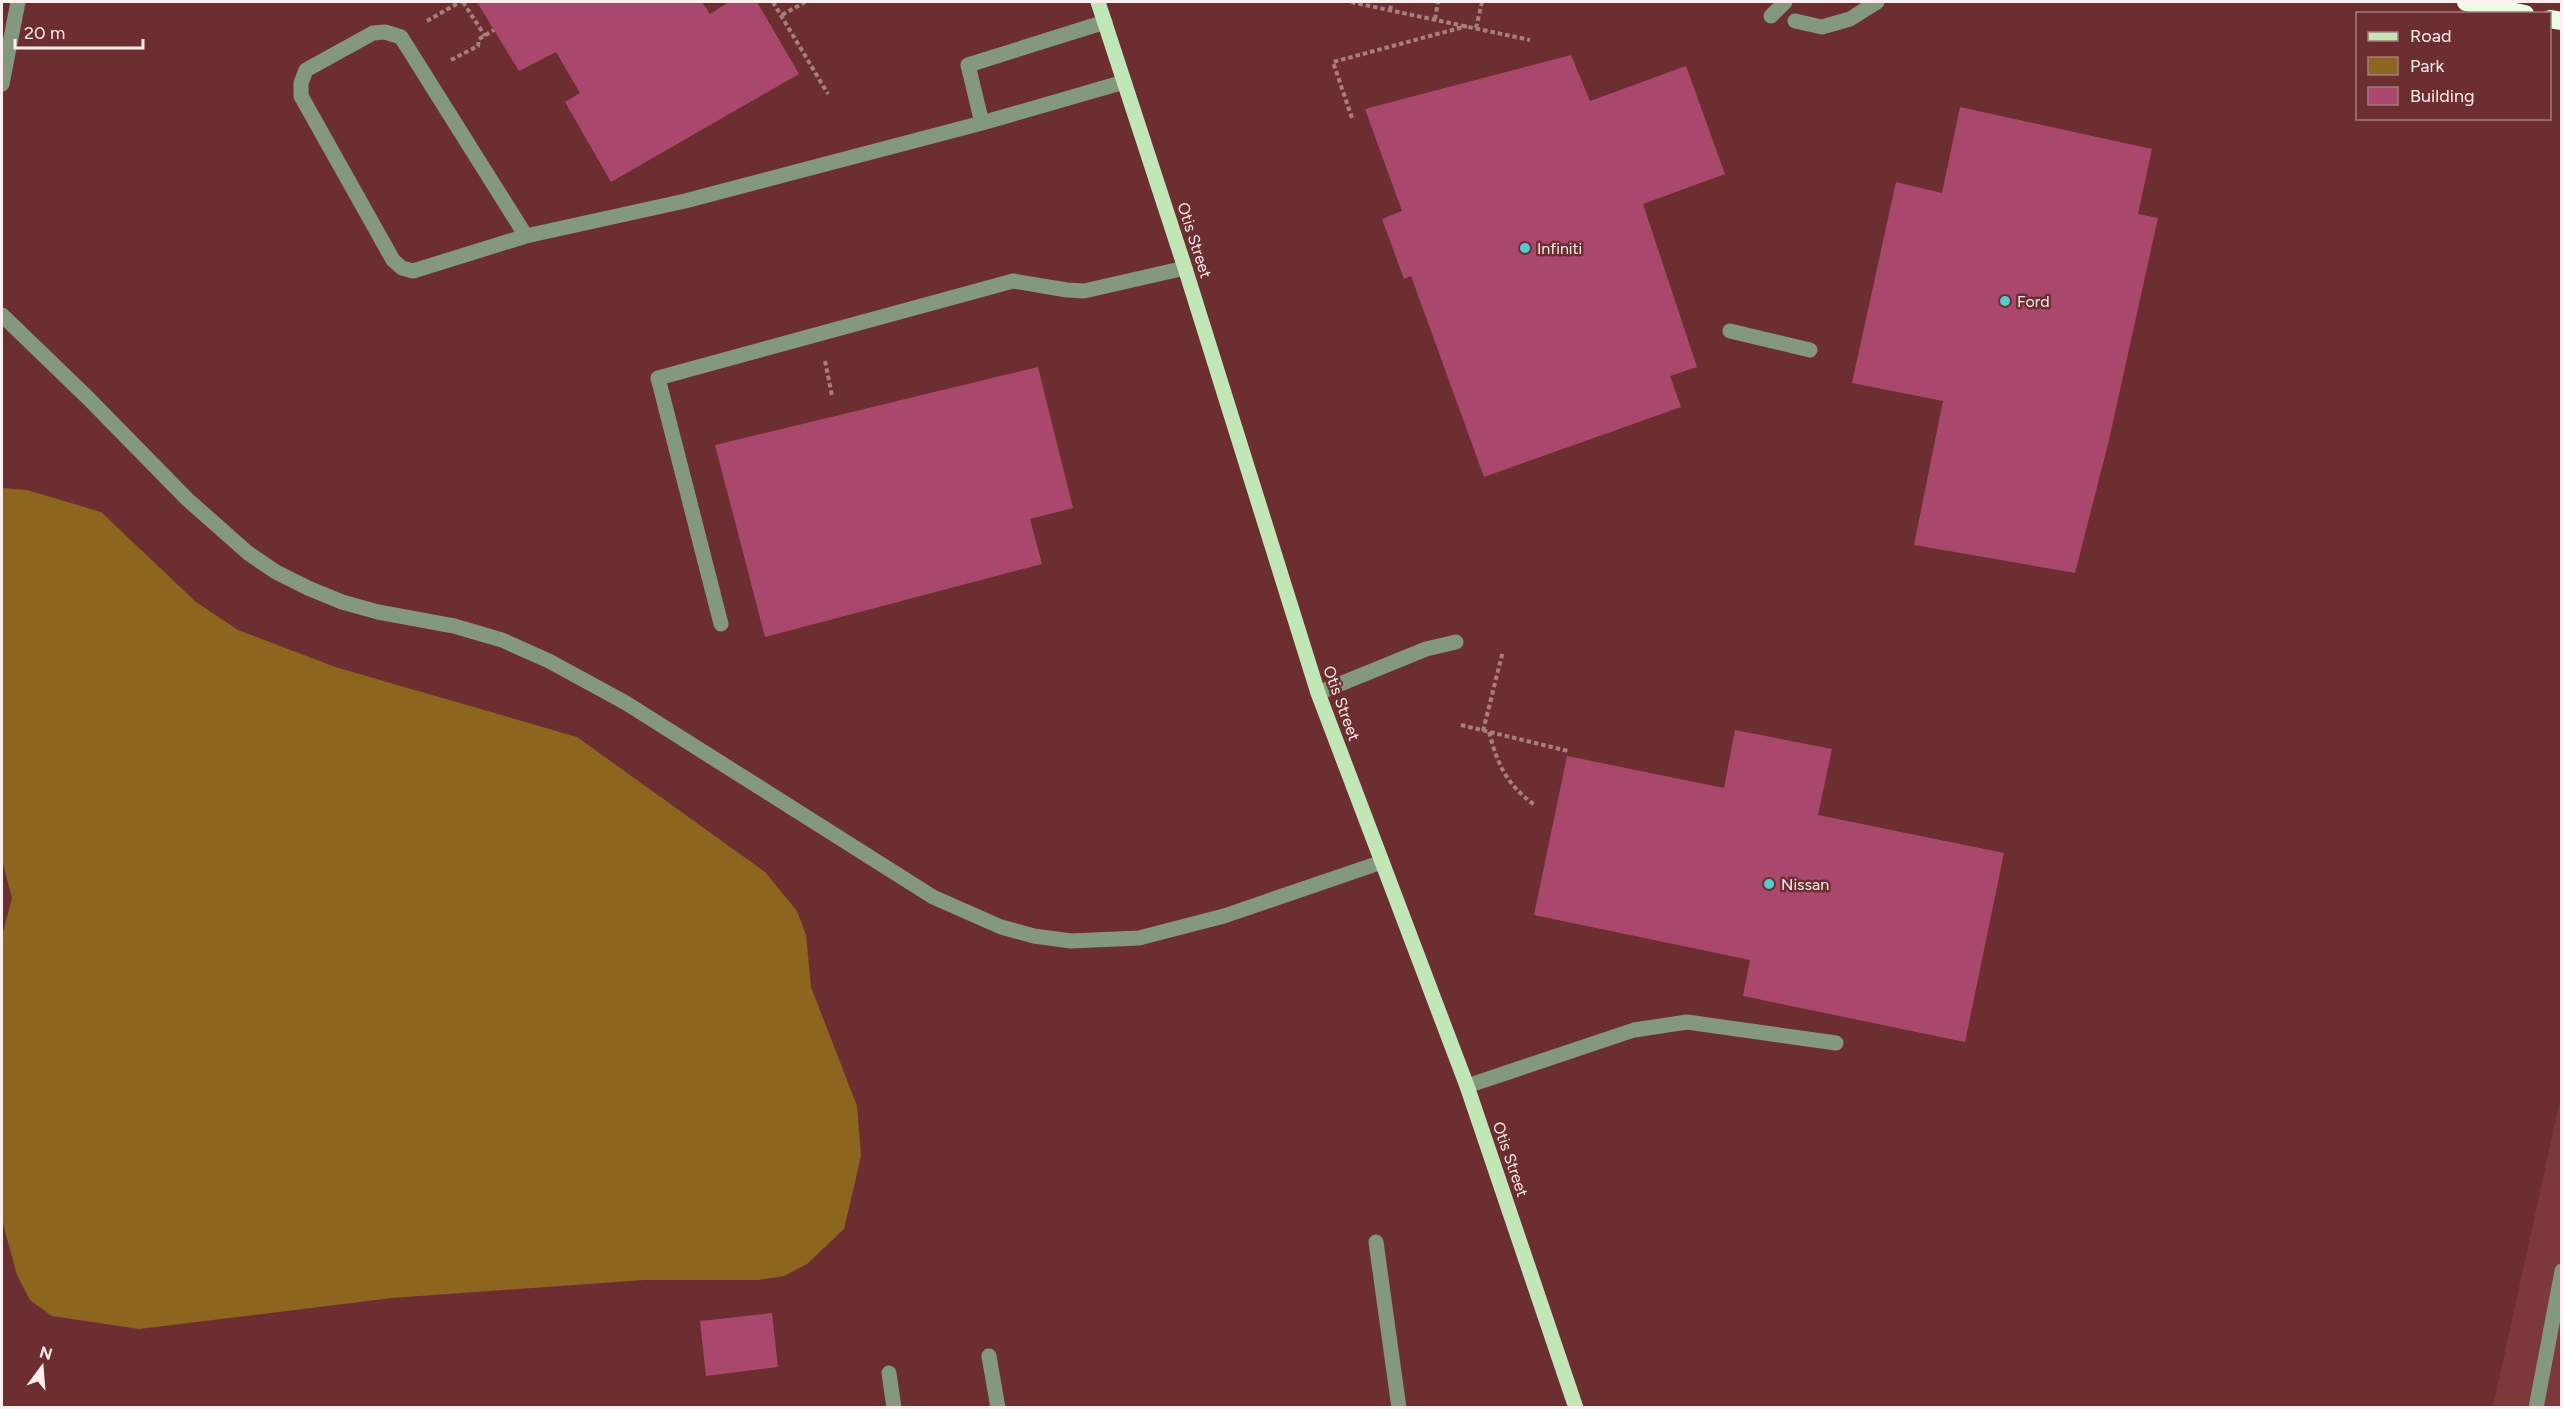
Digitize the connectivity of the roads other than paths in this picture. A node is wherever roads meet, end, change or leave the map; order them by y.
1 (18, 2) edge
2 (1098, 2) edge
3 (1785, 2) edge
4 (1877, 2) edge
5 (2466, 2) edge
6 (2515, 12) edge
7 (1771, 16) dead end
8 (1795, 21) dead end
9 (1105, 22) junction
10 (1124, 82) junction
11 (2, 84) edge
12 (982, 123) junction
13 (526, 236) junction
14 (1185, 268) junction
15 (2, 315) edge
16 (1730, 331) dead end
17 (1810, 350) dead end
18 (721, 624) dead end
19 (1456, 642) dead end
20 (1318, 693) junction
21 (1382, 862) junction
22 (1836, 1043) dead end
23 (1467, 1086) junction
24 (1376, 1242) dead end
25 (2562, 1271) edge
26 (989, 1356) dead end
27 (889, 1373) dead end
28 (894, 1407) edge
29 (998, 1407) edge
30 (1399, 1407) edge
31 (1576, 1407) edge
32 (2536, 1407) edge

1 - 11 lane
2 - 9 main road, Otis Street
3 - 7 lane
4 - 8 lane
5 - 6 highway
9 - 10 main road, Otis Street
9 - 12 lane
10 - 12 lane
10 - 14 main road, Otis Street
12 - 13 lane
13 - 13 lane
14 - 18 lane
14 - 20 main road, Otis Street
15 - 21 lane
16 - 17 lane
19 - 20 lane
20 - 21 main road, Otis Street
21 - 23 main road, Otis Street
22 - 23 lane
23 - 31 main road, Otis Street
24 - 30 lane
25 - 32 lane
26 - 29 lane
27 - 28 lane

